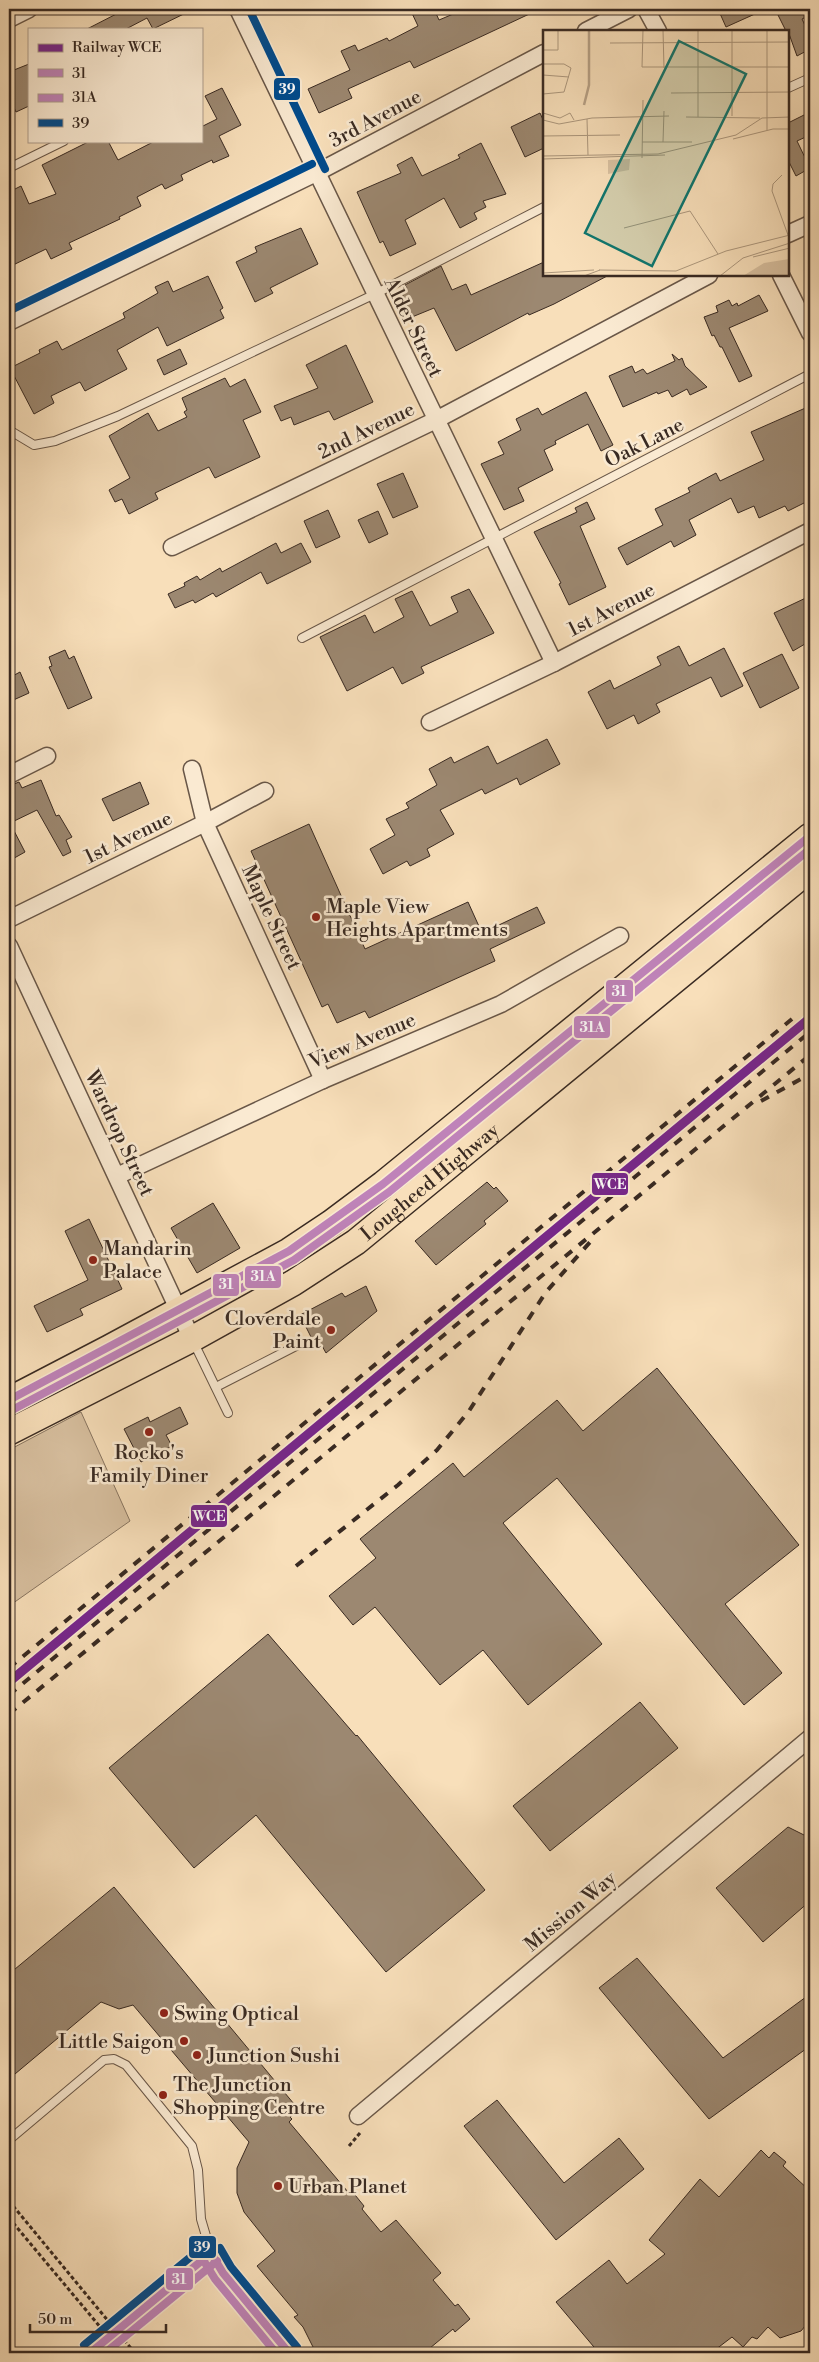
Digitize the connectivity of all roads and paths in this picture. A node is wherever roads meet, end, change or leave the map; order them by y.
1 (29, 9) edge
2 (238, 9) edge
3 (629, 9) edge
4 (646, 9) edge
5 (9, 18) edge
6 (588, 30) edge
7 (657, 30) edge
8 (543, 54) edge
9 (810, 78) edge
10 (789, 88) edge
11 (62, 142) edge
12 (9, 168) edge
13 (316, 172) junction
14 (543, 208) edge
15 (810, 224) edge
16 (789, 234) edge
17 (707, 276) edge
18 (782, 276) edge
19 (375, 294) junction
20 (9, 322) edge
21 (810, 333) edge
22 (810, 374) edge
23 (436, 420) junction
24 (9, 430) edge
25 (810, 532) edge
26 (493, 538) junction
27 (172, 547) dead end
28 (302, 638) dead end
29 (554, 663) junction
30 (430, 722) dead end
31 (47, 756) dead end
32 (192, 769) dead end
33 (9, 775) edge
34 (265, 791) dead end
35 (204, 823) junction
36 (810, 836) edge
37 (810, 870) edge
38 (9, 918) edge
39 (620, 936) dead end
40 (9, 946) edge
41 (324, 1080) junction
42 (118, 1176) junction
43 (178, 1310) junction
44 (192, 1338) junction
45 (298, 1345) dead end
46 (216, 1386) junction
47 (9, 1400) edge
48 (228, 1412) dead end
49 (9, 1432) edge
50 (810, 1738) edge
51 (358, 2116) dead end
52 (9, 2140) edge
53 (9, 2201) edge
54 (9, 2218) edge
55 (212, 2253) junction
56 (117, 2331) junction
57 (109, 2337) junction
58 (90, 2353) edge
59 (122, 2353) edge
60 (135, 2353) edge
61 (289, 2353) edge

1 - 5 street
2 - 13 street, Alder Street
3 - 6 street
4 - 7 street
8 - 13 street, 3rd Avenue
9 - 10 lane
11 - 12 lane
13 - 19 street, Alder Street
13 - 20 street, 3rd Avenue
14 - 19 lane
15 - 16 street
17 - 23 street, 2nd Avenue
18 - 21 street
19 - 23 street, Alder Street
19 - 24 lane
22 - 26 lane, Oak Lane
23 - 26 street, Alder Street
23 - 27 street, 2nd Avenue
25 - 29 street, 1st Avenue
26 - 28 lane, Oak Lane
26 - 29 street, Alder Street
29 - 30 street, 1st Avenue
31 - 33 street
32 - 35 street, Maple Street
34 - 35 street, 1st Avenue
35 - 38 street, 1st Avenue
35 - 41 street, Maple Street
36 - 43 main road, Lougheed Highway
37 - 44 main road, Lougheed Highway
39 - 41 street, View Avenue
40 - 42 street, Wardrop Street
41 - 42 street, View Avenue
42 - 43 street, Wardrop Street
43 - 44 street, Wardrop Street
43 - 47 main road, Lougheed Highway
44 - 46 lane
44 - 49 main road, Lougheed Highway
45 - 46 lane
46 - 48 lane
50 - 51 street, Mission Way
52 - 55 lane
53 - 56 path
54 - 57 path
55 - 56 lane
55 - 61 lane
56 - 57 lane
56 - 60 path
57 - 58 lane
57 - 59 path

